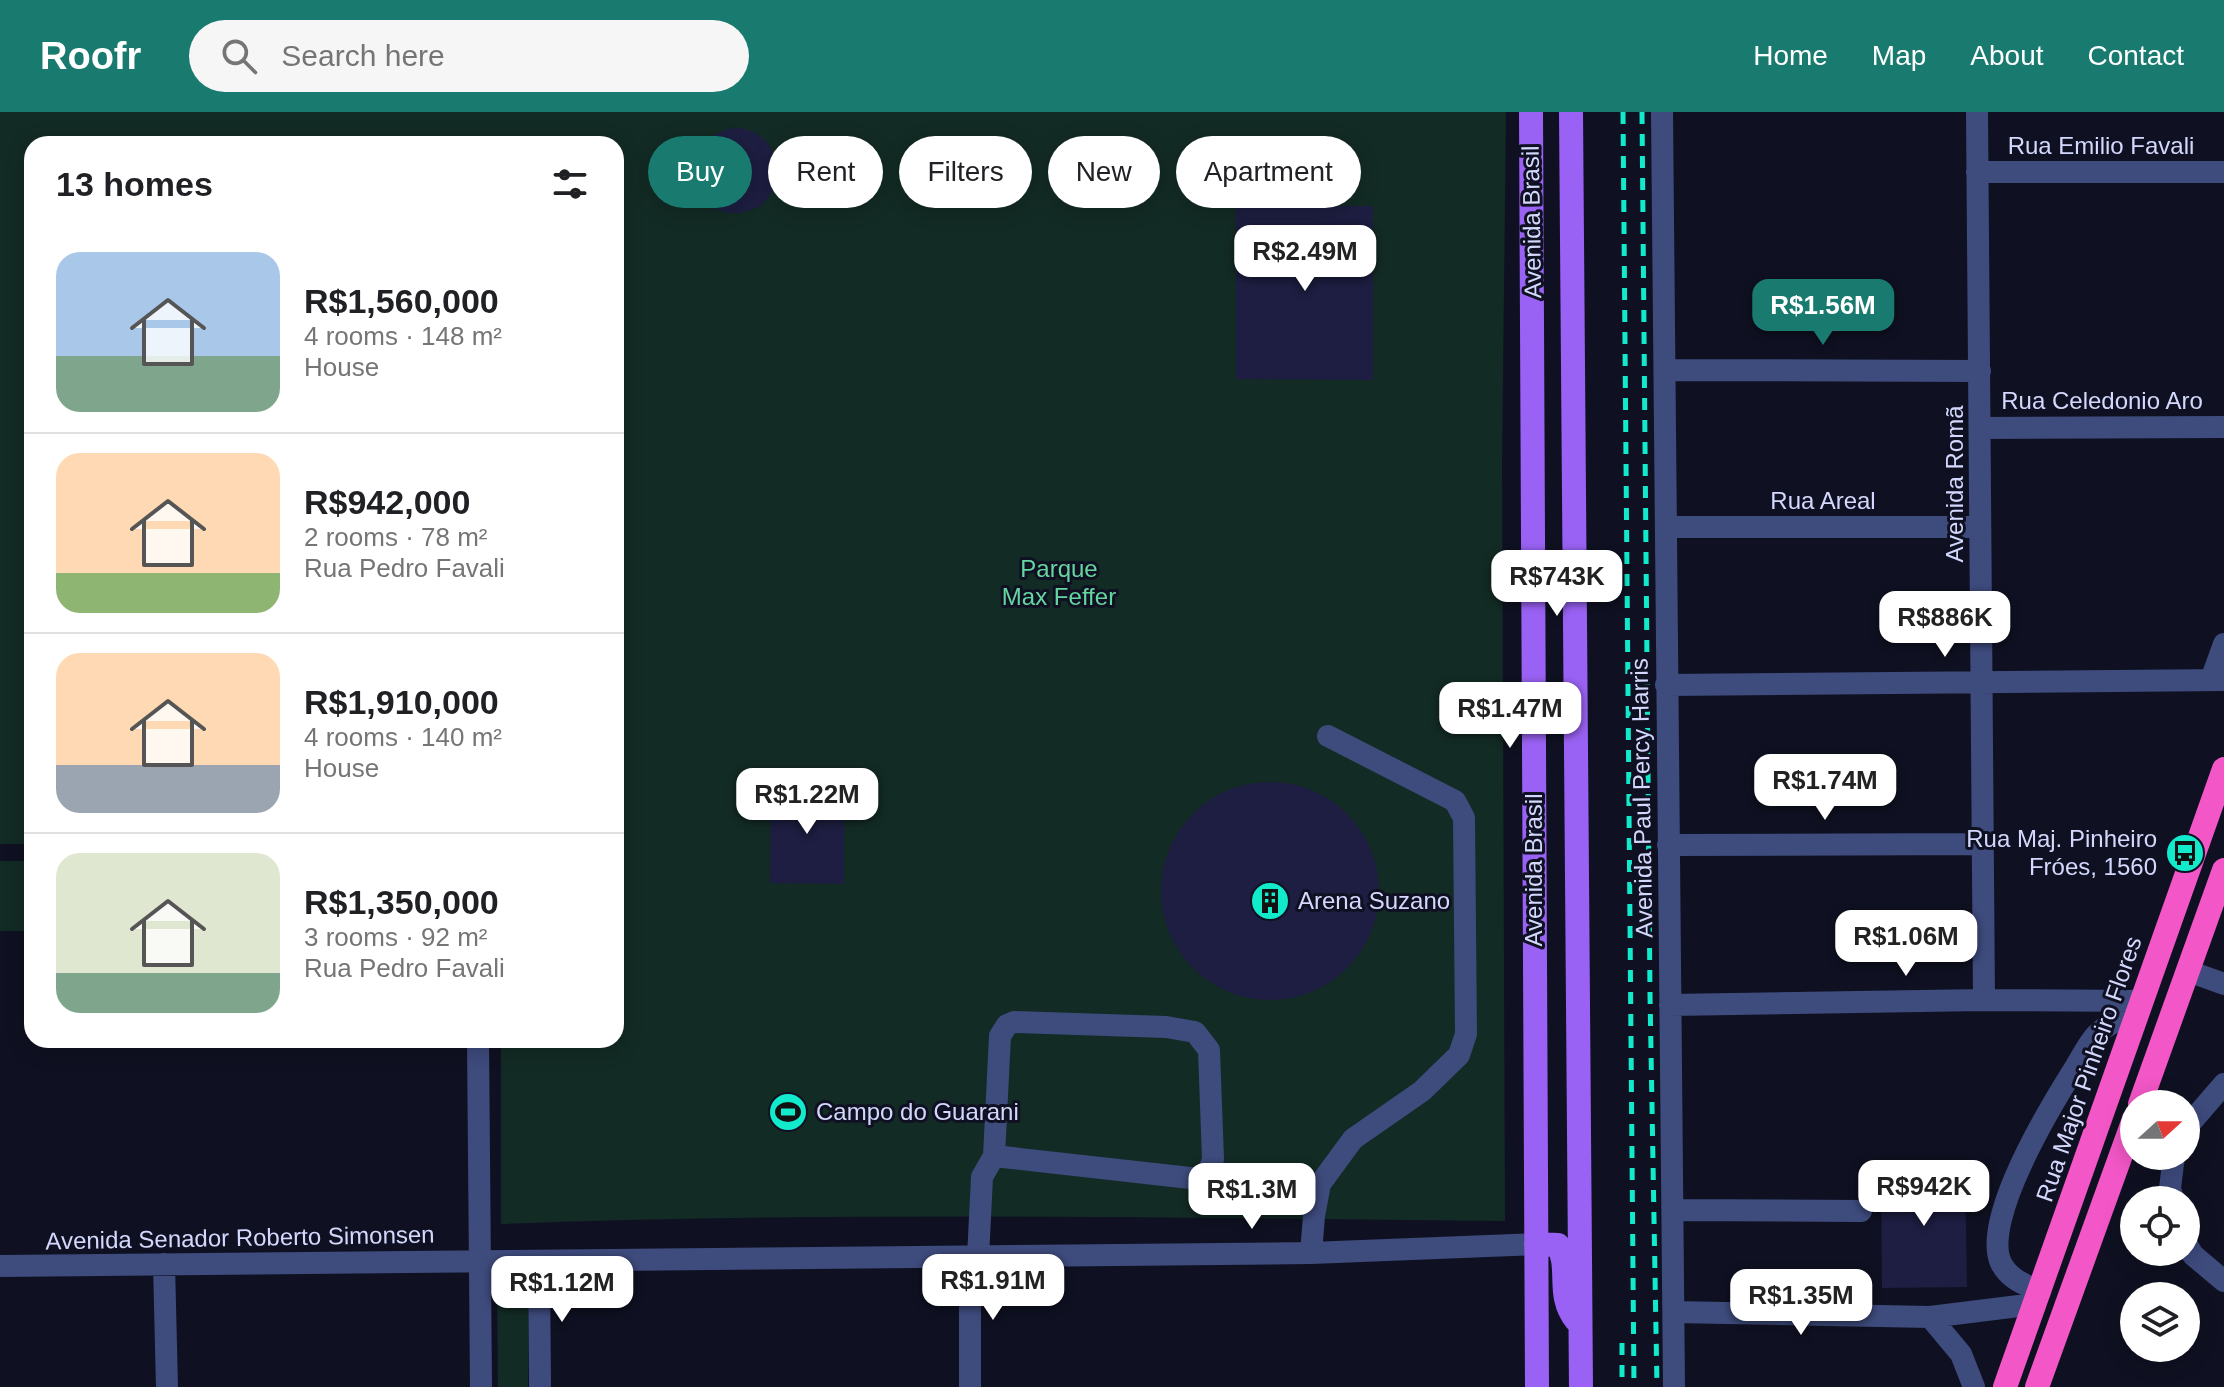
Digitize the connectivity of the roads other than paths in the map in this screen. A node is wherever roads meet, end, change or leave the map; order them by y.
1 (1531, 112) edge
2 (1571, 112) edge
3 (1662, 112) edge
4 (1977, 112) edge
5 (1977, 172) junction
6 (2224, 172) edge
7 (1665, 370) junction
8 (1980, 371) junction
9 (2224, 427) edge
10 (1981, 428) junction
11 (1667, 527) junction
12 (1980, 527) junction
13 (1533, 602) junction
14 (1574, 612) junction
15 (2224, 644) edge
16 (1533, 659) junction
17 (1574, 664) junction
18 (2217, 680) edge
19 (1981, 682) junction
20 (1666, 685) junction
21 (1328, 736) dead end
22 (2224, 769) edge
23 (1983, 844) junction
24 (1668, 845) junction
25 (2224, 870) edge
26 (2188, 971) junction
27 (2224, 984) edge
28 (1984, 1000) junction
29 (1670, 1005) junction
30 (2140, 1006) junction
31 (478, 1048) edge
32 (2224, 1084) edge
33 (2145, 1090) edge
34 (2200, 1112) edge
35 (994, 1156) junction
36 (2120, 1158) edge
37 (1673, 1210) junction
38 (1861, 1211) dead end
39 (1536, 1244) junction
40 (1311, 1253) junction
41 (974, 1258) junction
42 (478, 1260) junction
43 (539, 1261) junction
44 (2200, 1261) edge
45 (164, 1264) junction
46 (0, 1266) edge
47 (2224, 1281) edge
48 (2038, 1298) junction
49 (1674, 1312) junction
50 (1930, 1317) junction
51 (1580, 1325) junction
52 (167, 1387) edge
53 (481, 1387) edge
54 (540, 1387) edge
55 (970, 1387) edge
56 (1537, 1387) edge
57 (1581, 1387) edge
58 (1674, 1387) edge
59 (1974, 1387) edge
60 (2005, 1387) edge
61 (2037, 1387) edge

1 - 13 main road, Avenida Brasil
2 - 14 main road, Avenida Brasil
3 - 7 street, Avenida Paul Percy Harris
4 - 5 street, Avenida Romã
5 - 6 street, Rua Emilio Favali
5 - 8 street, Avenida Romã
7 - 8 street
7 - 11 street, Avenida Paul Percy Harris
8 - 10 street, Avenida Romã
9 - 10 street, Rua Celedonio Aro
10 - 12 street, Avenida Romã
11 - 12 street, Rua Areal
11 - 20 street, Avenida Paul Percy Harris
12 - 19 street, Avenida Romã
13 - 14 main road
13 - 16 main road, Avenida Brasil
14 - 17 main road, Avenida Brasil
15 - 18 street
16 - 17 main road
16 - 39 main road, Avenida Brasil
17 - 51 main road, Avenida Brasil
18 - 19 street
19 - 20 street
19 - 23 street, Avenida Romã
20 - 24 street, Avenida Paul Percy Harris
21 - 40 street
22 - 30 highway, Rua Major Pinheiro Flores
23 - 24 street
23 - 28 street, Avenida Romã
24 - 29 street, Avenida Paul Percy Harris
25 - 26 highway
26 - 27 street
26 - 33 highway
28 - 29 street
28 - 30 street
29 - 37 street, Avenida Paul Percy Harris
30 - 48 highway, Rua Major Pinheiro Flores
30 - 48 street
31 - 42 street
32 - 34 street
35 - 35 street
35 - 41 street
36 - 61 highway
37 - 38 street
37 - 49 street, Avenida Paul Percy Harris
39 - 40 street, Avenida Senador Roberto Simonsen
39 - 51 main road
39 - 56 main road, Avenida Brasil
40 - 41 street, Avenida Senador Roberto Simonsen
41 - 43 street, Avenida Senador Roberto Simonsen
41 - 55 street
42 - 43 street, Avenida Senador Roberto Simonsen
42 - 45 street, Avenida Senador Roberto Simonsen
42 - 53 street
43 - 54 street
44 - 47 street
45 - 46 street, Avenida Senador Roberto Simonsen
45 - 52 street
48 - 50 street
48 - 60 highway, Rua Major Pinheiro Flores
49 - 50 street
49 - 58 street, Avenida Paul Percy Harris
50 - 59 street
51 - 57 main road, Avenida Brasil

